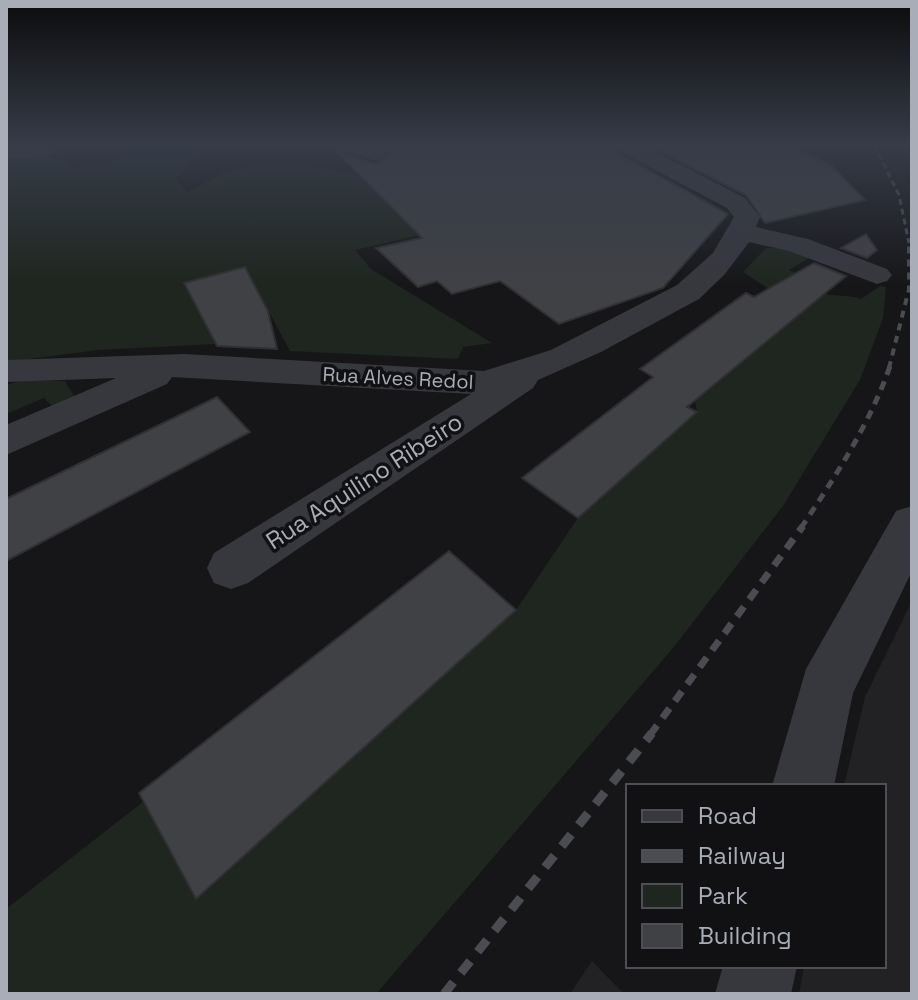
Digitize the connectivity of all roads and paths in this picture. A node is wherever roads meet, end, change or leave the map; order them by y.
1 (715, 192) edge
2 (742, 232) junction
3 (877, 275) dead end
4 (184, 365) junction
5 (539, 368) junction
6 (6, 371) edge
7 (6, 441) edge
8 (912, 524) edge
9 (231, 568) dead end
10 (803, 784) edge
11 (760, 968) edge
12 (753, 994) edge

1 - 2 street
2 - 3 street
2 - 5 street, Rua Alves Redol
4 - 5 street, Rua Alves Redol
4 - 6 street, Rua Alves Redol
4 - 7 street
5 - 9 street, Rua Aquilino Ribeiro
8 - 10 street
11 - 12 street

